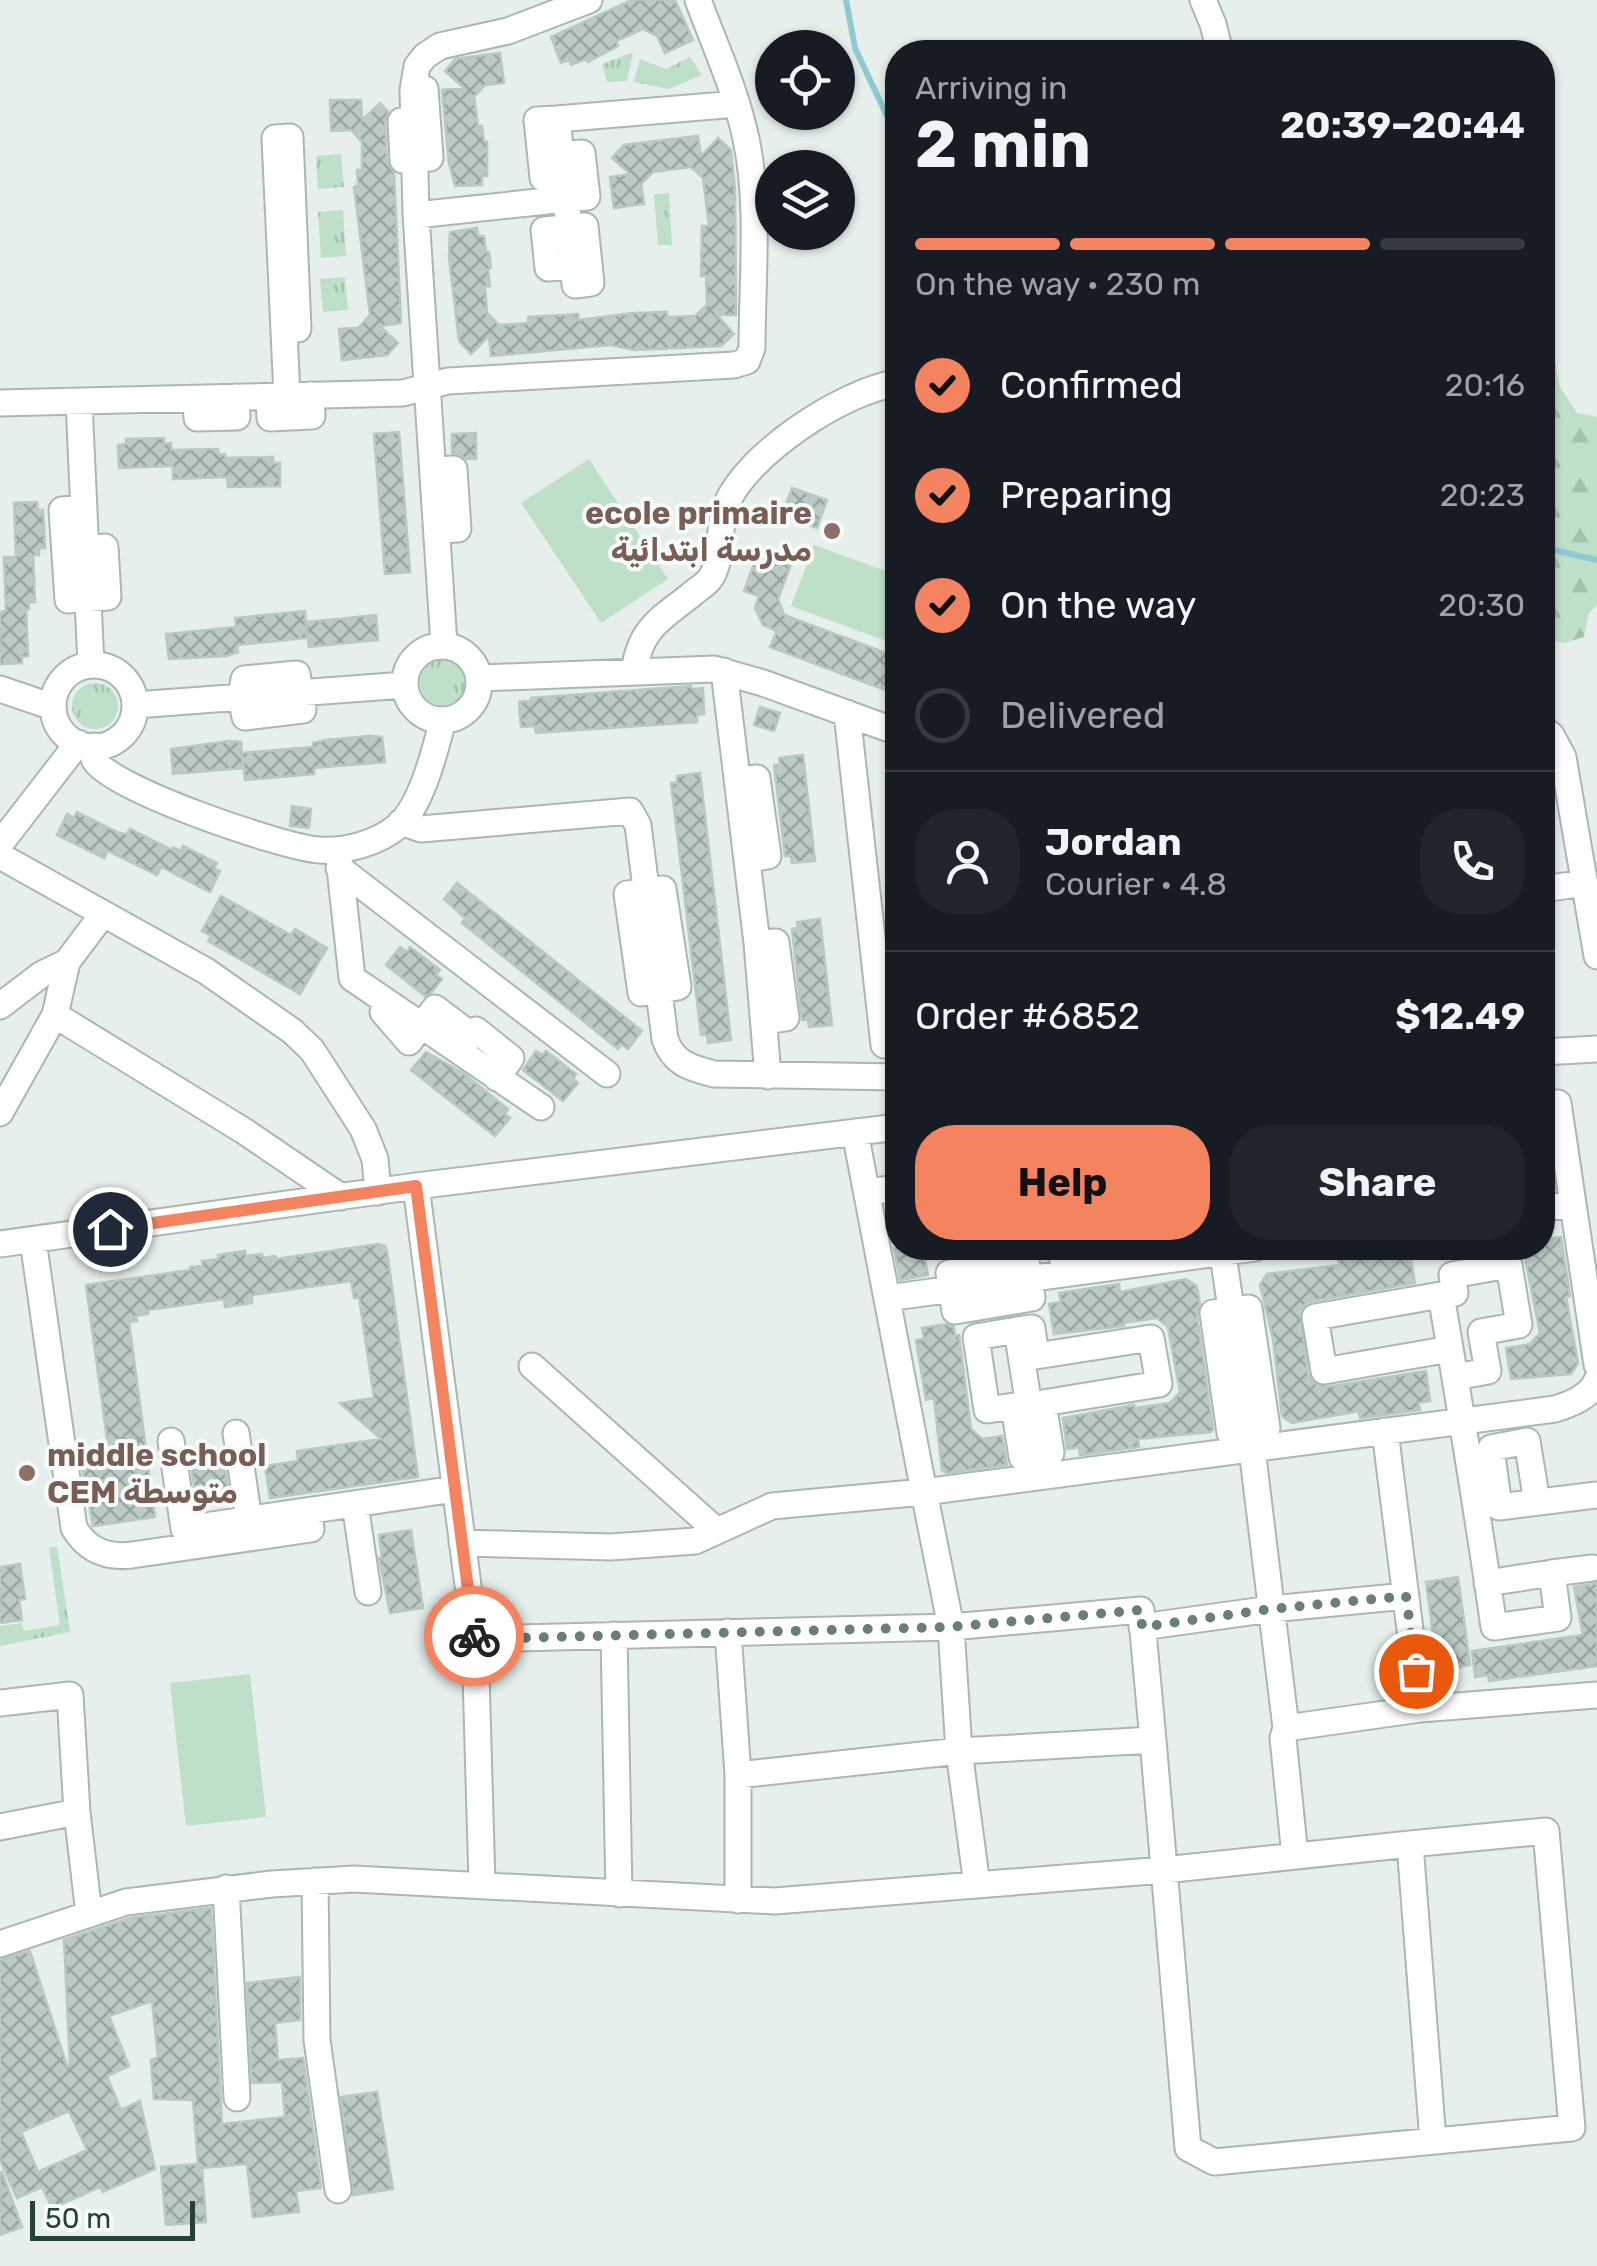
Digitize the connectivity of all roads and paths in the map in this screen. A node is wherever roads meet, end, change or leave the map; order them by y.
1 (589, 0) edge
2 (698, 0) edge
3 (1203, 0) edge
4 (1217, 40) edge
5 (412, 90) junction
6 (737, 104) junction
7 (678, 109) junction
8 (563, 118) junction
9 (416, 158) junction
10 (564, 177) junction
11 (416, 214) junction
12 (573, 266) dead end
13 (284, 330) junction
14 (430, 386) junction
15 (885, 386) edge
16 (289, 396) junction
17 (79, 402) junction
18 (0, 403) edge
19 (84, 508) junction
20 (88, 598) junction
21 (444, 646) junction
22 (91, 665) junction
23 (634, 672) junction
24 (724, 672) junction
25 (480, 678) junction
26 (405, 685) junction
27 (0, 689) edge
28 (135, 704) junction
29 (53, 707) junction
30 (847, 713) junction
31 (443, 720) junction
32 (885, 727) edge
33 (86, 744) junction
34 (1555, 766) edge
35 (401, 822) junction
36 (339, 859) junction
37 (4, 860) edge
38 (1584, 883) junction
39 (1555, 887) edge
40 (646, 892) junction
41 (103, 914) junction
42 (1597, 956) edge
43 (67, 962) junction
44 (659, 990) junction
45 (0, 1006) edge
46 (55, 1016) junction
47 (884, 1045) dead end
48 (1597, 1050) edge
49 (1555, 1052) edge
50 (607, 1074) dead end
51 (768, 1076) junction
52 (885, 1077) edge
53 (1555, 1103) edge
54 (540, 1107) dead end
55 (0, 1113) edge
56 (885, 1128) edge
57 (855, 1132) junction
58 (416, 1186) junction
59 (885, 1190) edge
60 (378, 1192) junction
61 (867, 1192) junction
62 (340, 1197) junction
63 (1573, 1204) junction
64 (1555, 1206) edge
65 (33, 1240) junction
66 (0, 1244) edge
67 (1063, 1260) edge
68 (1122, 1260) edge
69 (1224, 1260) edge
70 (1066, 1273) junction
71 (1028, 1278) junction
72 (952, 1289) junction
73 (1441, 1295) junction
74 (887, 1298) junction
75 (1231, 1310) junction
76 (1016, 1330) junction
77 (1450, 1349) junction
78 (532, 1366) dead end
79 (1597, 1366) edge
80 (1455, 1377) junction
81 (1597, 1380) edge
82 (1464, 1422) junction
83 (1385, 1431) junction
84 (236, 1433) dead end
85 (1250, 1440) junction
86 (171, 1441) dead end
87 (1038, 1466) junction
88 (455, 1489) junction
89 (924, 1492) junction
90 (1597, 1495) edge
91 (1537, 1502) dead end
92 (355, 1504) junction
93 (250, 1529) junction
94 (717, 1530) junction
95 (462, 1543) junction
96 (1592, 1568) dead end
97 (1552, 1573) junction
98 (1487, 1583) junction
99 (368, 1592) dead end
100 (1406, 1596) junction
101 (1271, 1609) junction
102 (950, 1627) junction
103 (1142, 1627) junction
104 (728, 1632) junction
105 (614, 1635) junction
106 (475, 1639) junction
107 (1597, 1695) edge
108 (0, 1703) edge
109 (1420, 1708) junction
110 (1286, 1728) junction
111 (1153, 1740) junction
112 (959, 1751) junction
113 (738, 1774) junction
114 (78, 1812) junction
115 (0, 1828) edge
116 (1410, 1844) junction
117 (1295, 1856) junction
118 (1164, 1870) junction
119 (315, 1881) junction
120 (482, 1884) junction
121 (977, 1885) junction
122 (226, 1888) junction
123 (619, 1894) junction
124 (738, 1900) junction
125 (88, 1914) junction
126 (0, 1944) edge
127 (238, 2098) dead end
128 (1433, 2142) junction
129 (338, 2190) dead end

1 - 5 street
2 - 6 street
3 - 4 street
5 - 9 street
5 - 9 street
6 - 7 street
6 - 14 street
7 - 8 street
7 - 8 street
8 - 10 street
9 - 11 street
10 - 11 street
10 - 12 street
11 - 14 street
13 - 13 street
13 - 16 street
14 - 16 street
14 - 21 street
15 - 23 street
16 - 17 street
17 - 18 street
17 - 19 street
19 - 20 street
19 - 20 street
20 - 22 street
21 - 25 street
21 - 26 street
22 - 28 street
22 - 29 street
23 - 24 street
23 - 25 street
24 - 30 street
24 - 51 street
25 - 31 street
26 - 28 street
26 - 31 street
27 - 29 street
28 - 33 street
29 - 33 street
30 - 32 street
30 - 47 street
31 - 35 street
33 - 36 street
33 - 37 street
34 - 38 street
35 - 36 street
35 - 40 street
36 - 50 street
36 - 54 street
37 - 41 street
38 - 39 street
38 - 42 street
40 - 44 street
40 - 44 street
41 - 43 street
41 - 60 street
43 - 45 street
43 - 46 street
44 - 51 street
46 - 55 street
46 - 62 street
48 - 49 street
51 - 52 street
53 - 63 street
56 - 57 street
57 - 58 street
57 - 61 street
58 - 60 street
58 - 88 street
59 - 61 street
60 - 62 street
61 - 74 street
62 - 65 street
63 - 64 street
63 - 79 street
65 - 66 street
65 - 93 street
67 - 70 street
68 - 70 street
69 - 75 street
70 - 71 street
71 - 72 street
71 - 72 street
72 - 74 street
73 - 77 street
73 - 77 street
73 - 80 street
74 - 89 street
75 - 85 street
75 - 85 street
76 - 87 street
76 - 87 street
76 - 87 street
77 - 80 street
78 - 94 street
80 - 82 street
81 - 82 street
82 - 83 street
82 - 98 street
83 - 85 street
83 - 100 street
84 - 93 street
85 - 87 street
85 - 101 street
86 - 93 street
87 - 89 street
88 - 92 street
88 - 95 street
89 - 94 street
89 - 102 street
90 - 91 street
92 - 93 street
92 - 99 street
94 - 95 street
95 - 106 street
96 - 97 street
97 - 98 street
97 - 98 street
100 - 101 street
100 - 109 street
101 - 103 street
101 - 110 street
102 - 103 street
102 - 104 street
102 - 112 street
103 - 111 street
104 - 105 street
104 - 113 street
105 - 106 street
105 - 123 street
106 - 120 street
107 - 109 street
108 - 114 street
109 - 110 street
110 - 117 street
111 - 112 street
111 - 118 street
112 - 113 street
112 - 121 street
113 - 124 street
114 - 115 street
114 - 125 street
116 - 117 street
116 - 128 street
116 - 128 street
117 - 118 street
118 - 121 street
118 - 128 street
119 - 120 street
119 - 122 street
119 - 129 street
120 - 123 street
121 - 124 street
122 - 125 street
122 - 127 street
123 - 124 street
125 - 126 street

